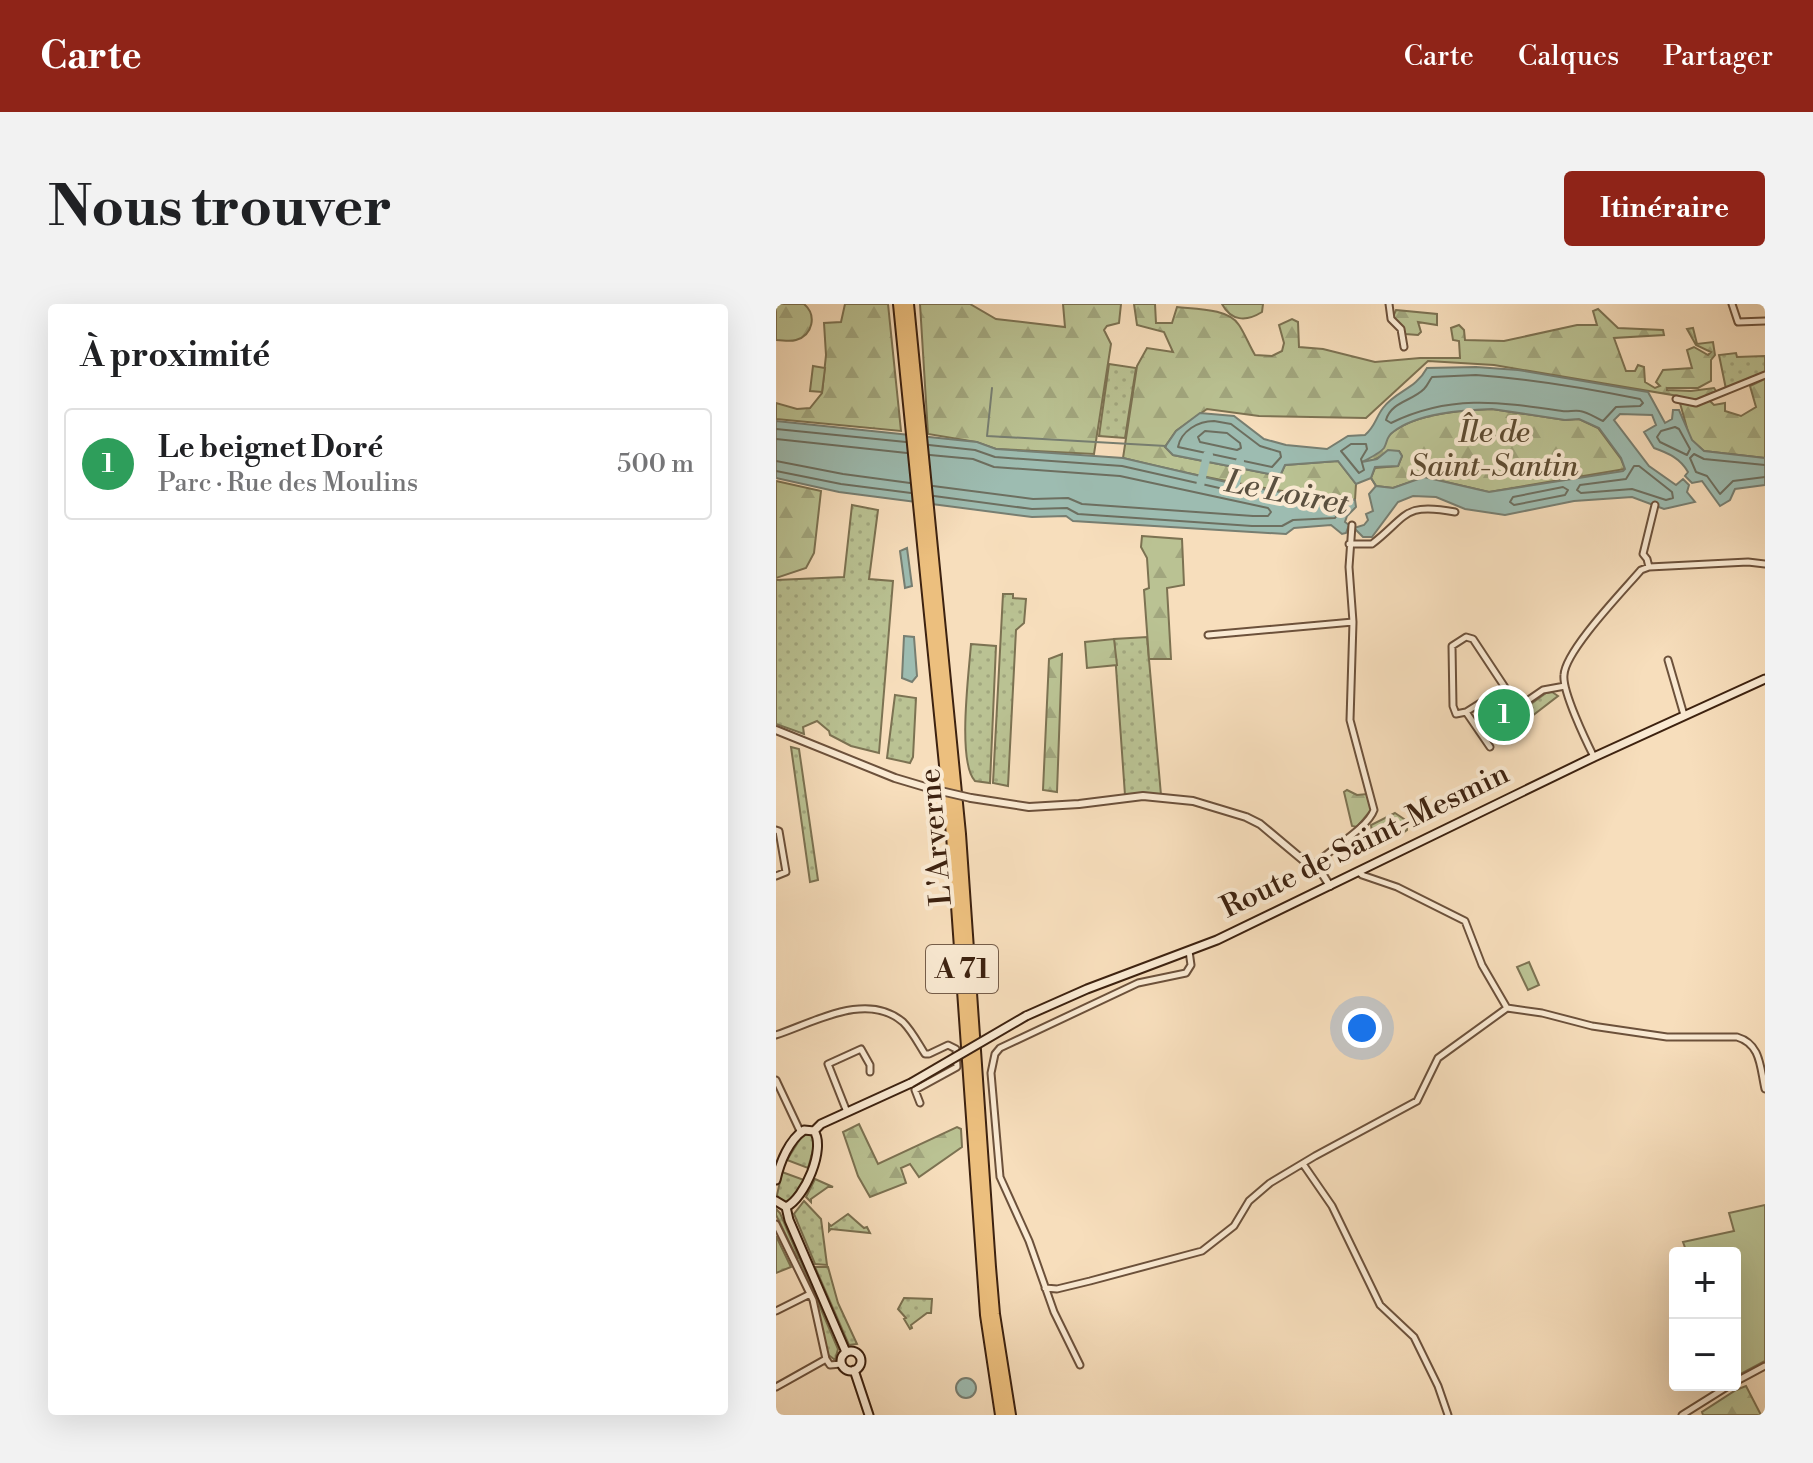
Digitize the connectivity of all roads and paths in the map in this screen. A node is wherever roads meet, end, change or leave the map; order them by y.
1 (899, 304) edge
2 (908, 304) edge
3 (1389, 304) edge
4 (1732, 304) edge
5 (1765, 321) edge
6 (1404, 347) dead end
7 (1765, 375) edge
8 (1676, 399) dead end
9 (914, 418) junction
10 (1655, 505) dead end
11 (1455, 512) dead end
12 (924, 522) junction
13 (1351, 528) dead end
14 (1349, 544) junction
15 (1765, 564) edge
16 (1649, 567) junction
17 (1353, 622) junction
18 (1208, 635) dead end
19 (1668, 660) dead end
20 (1765, 679) edge
21 (1565, 686) junction
22 (1504, 688) junction
23 (1466, 712) junction
24 (1684, 716) junction
25 (776, 730) edge
26 (1490, 747) dead end
27 (1594, 757) junction
28 (776, 830) edge
29 (1316, 864) junction
30 (1359, 872) junction
31 (776, 876) edge
32 (1330, 886) junction
33 (1189, 951) junction
34 (1507, 1008) junction
35 (776, 1035) edge
36 (870, 1072) dead end
37 (776, 1080) edge
38 (1765, 1089) edge
39 (920, 1103) dead end
40 (847, 1112) junction
41 (800, 1131) junction
42 (814, 1131) junction
43 (780, 1157) edge
44 (1303, 1164) junction
45 (776, 1180) edge
46 (776, 1201) edge
47 (786, 1207) junction
48 (776, 1224) edge
49 (1045, 1288) junction
50 (810, 1294) junction
51 (776, 1311) edge
52 (846, 1352) junction
53 (826, 1358) junction
54 (841, 1364) junction
55 (1080, 1365) dead end
56 (1765, 1366) edge
57 (854, 1370) junction
58 (1741, 1379) edge
59 (776, 1387) edge
60 (1721, 1391) edge
61 (869, 1415) edge
62 (1001, 1415) edge
63 (1010, 1415) edge
64 (1448, 1415) edge
65 (1682, 1415) edge

1 - 9 highway, L'Arverne / A 71
2 - 9 highway, L'Arverne / A 71
3 - 6 street
4 - 5 street
7 - 8 street
9 - 12 highway, L'Arverne / A 71
10 - 16 street
11 - 14 street
12 - 62 highway, L'Arverne / A 71
12 - 63 highway, L'Arverne / A 71
13 - 14 street
14 - 17 street
15 - 16 street
16 - 21 street
17 - 18 street
17 - 29 street
19 - 24 street
20 - 24 main road, Route de Saint-Mesmin
21 - 22 street
21 - 27 street
22 - 23 street
22 - 23 street
23 - 26 street
24 - 27 main road, Route de Saint-Mesmin
25 - 29 street, bridge
27 - 30 main road, Route de Saint-Mesmin
28 - 31 street
29 - 32 street
30 - 32 main road, Route de Saint-Mesmin
30 - 34 street
32 - 33 main road, Route de Saint-Mesmin
33 - 40 main road, Route de Saint-Mesmin, bridge
33 - 49 street
34 - 38 street
34 - 44 street
35 - 39 street
36 - 40 street
37 - 41 street
40 - 42 main road, Route de Saint-Mesmin
41 - 42 main road
41 - 43 main road
42 - 47 main road
43 - 45 main road
44 - 49 street
44 - 64 street
46 - 47 main road
47 - 52 main road
48 - 50 street
49 - 55 street
50 - 51 street
50 - 53 street
52 - 54 main road
52 - 57 main road
53 - 54 street
53 - 59 street
54 - 57 main road
56 - 58 street
57 - 61 main road
60 - 65 street

